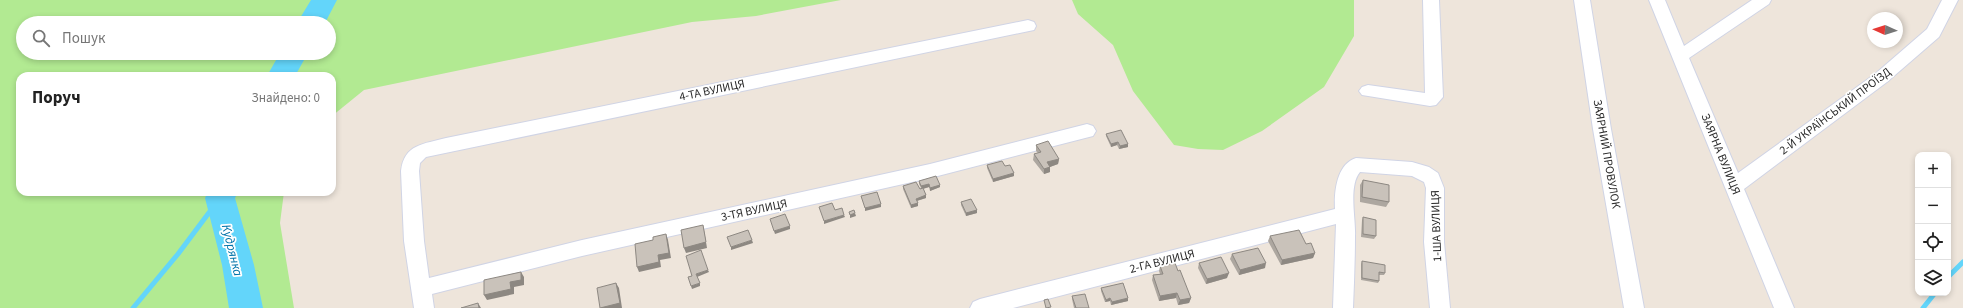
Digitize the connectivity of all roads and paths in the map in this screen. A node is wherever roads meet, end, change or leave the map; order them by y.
1 (1431, 0) edge
2 (1582, 0) edge
3 (1657, 0) edge
4 (1763, 0) edge
5 (1950, 0) edge
6 (1028, 26) dead end
7 (1681, 56) junction
8 (1368, 91) dead end
9 (1087, 131) dead end
10 (1734, 186) junction
11 (1344, 214) junction
12 (421, 288) junction
13 (424, 308) edge
14 (980, 308) edge
15 (1343, 308) edge
16 (1440, 308) edge
17 (1634, 308) edge
18 (1784, 308) edge

1 - 8 street
2 - 17 street, ЗАЯРНИЙ ПРОВУЛОК
3 - 7 street, ЗАЯРНА ВУЛИЦЯ
4 - 7 street
5 - 10 street, 2-Й УКРАЇНСЬКИЙ ПРОЇЗД
6 - 12 street, 4-ТА ВУЛИЦЯ
7 - 10 street, ЗАЯРНА ВУЛИЦЯ
9 - 12 street, 3-ТЯ ВУЛИЦЯ
10 - 18 street, ЗАЯРНА ВУЛИЦЯ
11 - 14 street, 2-ГА ВУЛИЦЯ
11 - 15 street, 1-ША ВУЛИЦЯ
11 - 16 street, 1-ША ВУЛИЦЯ
12 - 13 street

